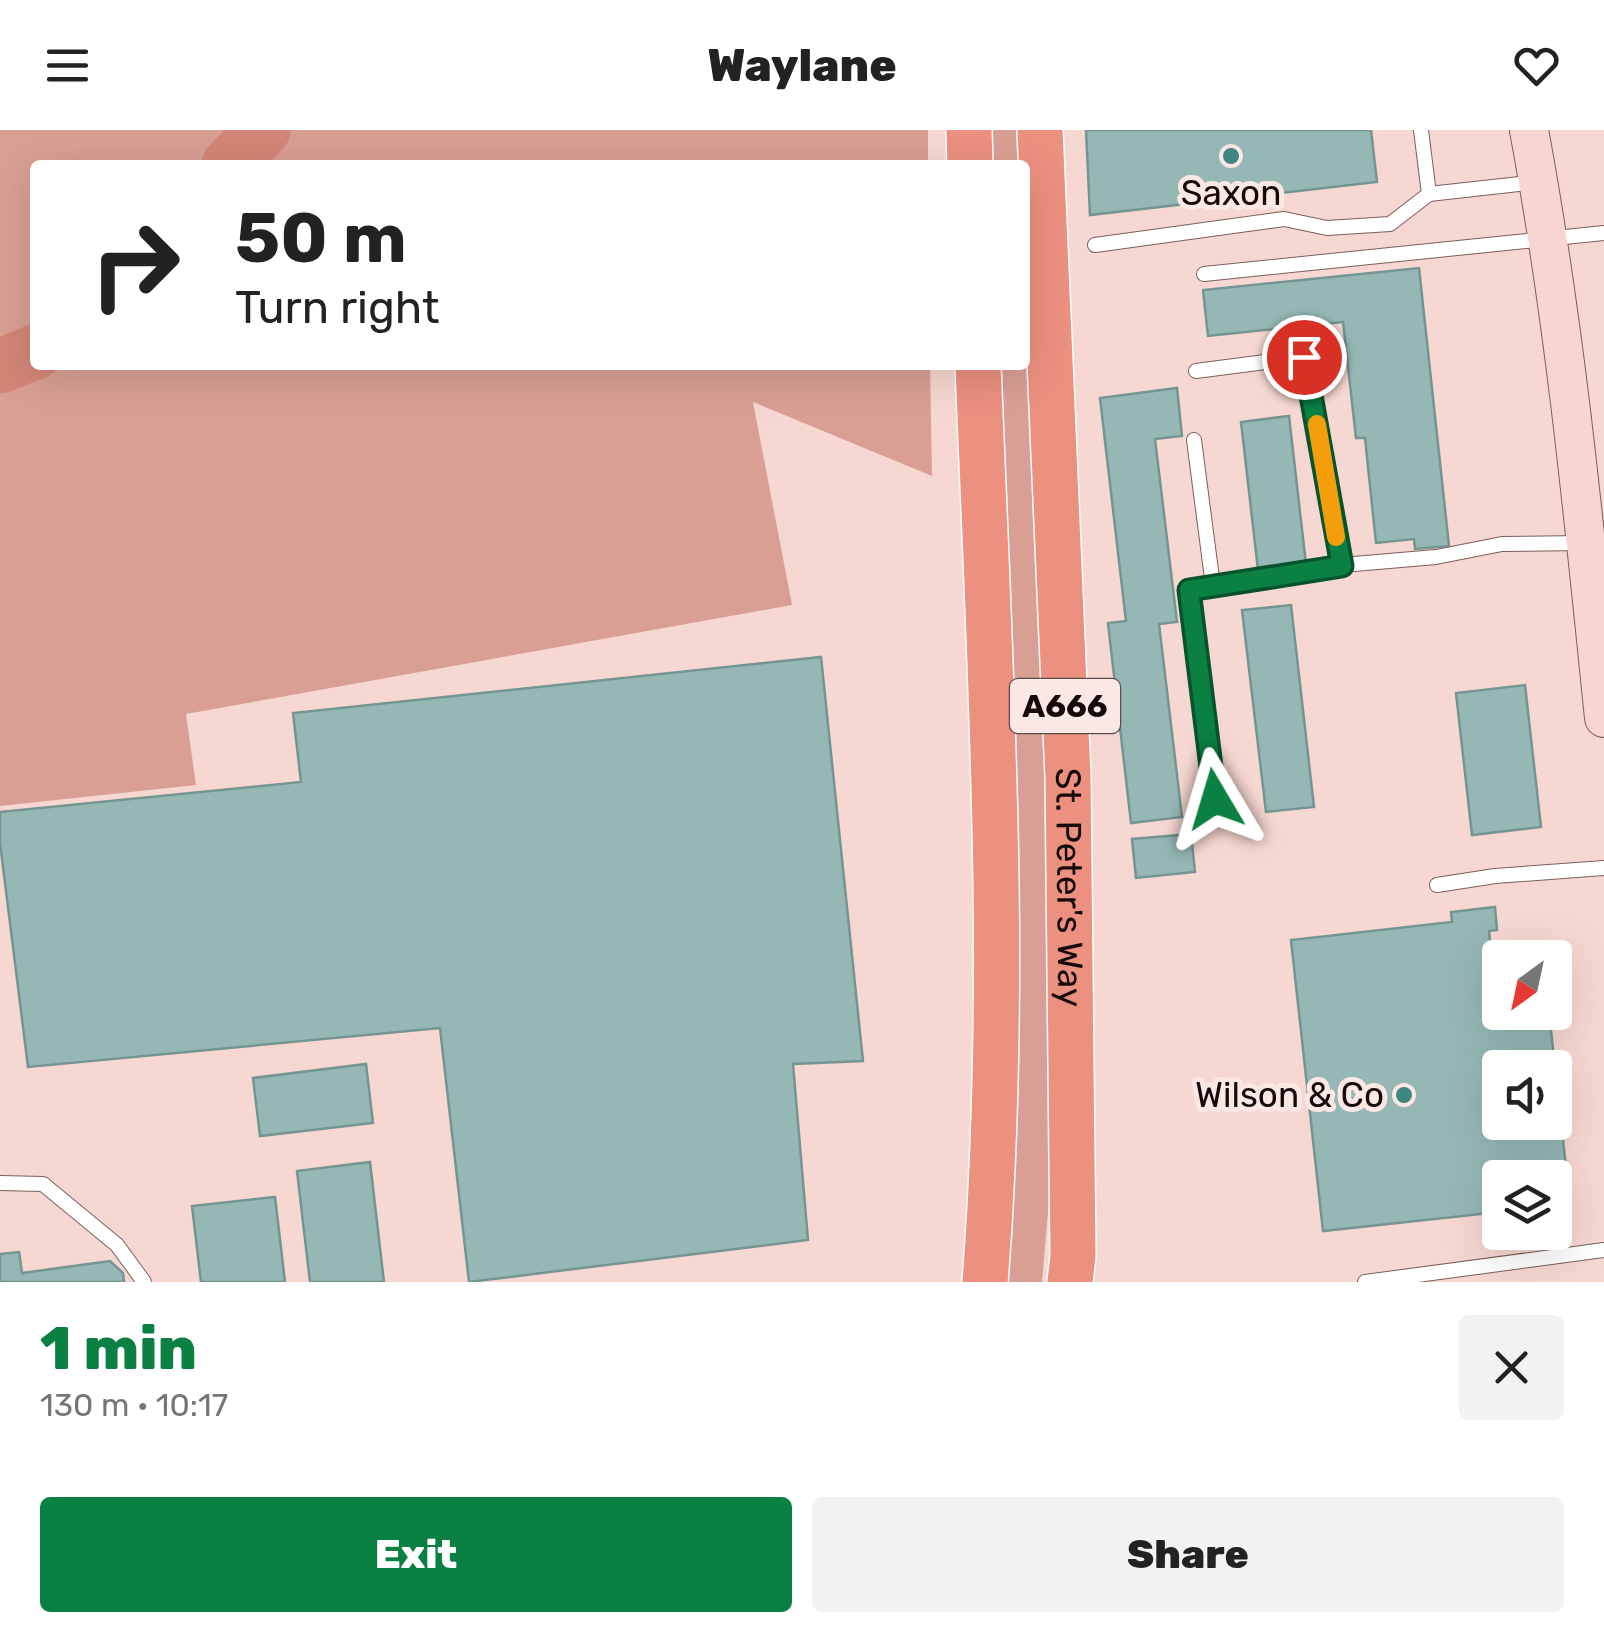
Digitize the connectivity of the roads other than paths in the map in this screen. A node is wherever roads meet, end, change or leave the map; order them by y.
1 (969, 130) edge
2 (1040, 130) edge
3 (1420, 130) edge
4 (1529, 130) edge
5 (970, 160) edge
6 (1538, 182) junction
7 (1429, 194) junction
8 (1604, 232) edge
9 (1549, 240) junction
10 (1095, 245) dead end
11 (1204, 274) dead end
12 (978, 370) edge
13 (1196, 371) dead end
14 (1194, 440) dead end
15 (1586, 543) junction
16 (1342, 566) junction
17 (1214, 586) junction
18 (1604, 718) edge
19 (1215, 799) dead end
20 (1604, 868) edge
21 (1436, 885) dead end
22 (0, 1183) edge
23 (1604, 1250) edge
24 (1072, 1273) edge
25 (144, 1282) edge
26 (985, 1282) edge
27 (1365, 1282) edge

1 - 5 highway
2 - 24 highway, St. Peter's Way / A666
3 - 7 lane
4 - 6 main road
6 - 7 lane
6 - 9 main road
7 - 10 lane
8 - 9 lane
9 - 11 lane
9 - 15 main road
12 - 26 highway, St. Peter's Way / A666
13 - 16 lane
14 - 17 lane
15 - 16 lane
15 - 18 main road
16 - 17 lane
17 - 19 lane
20 - 21 lane
22 - 25 lane
23 - 27 lane

